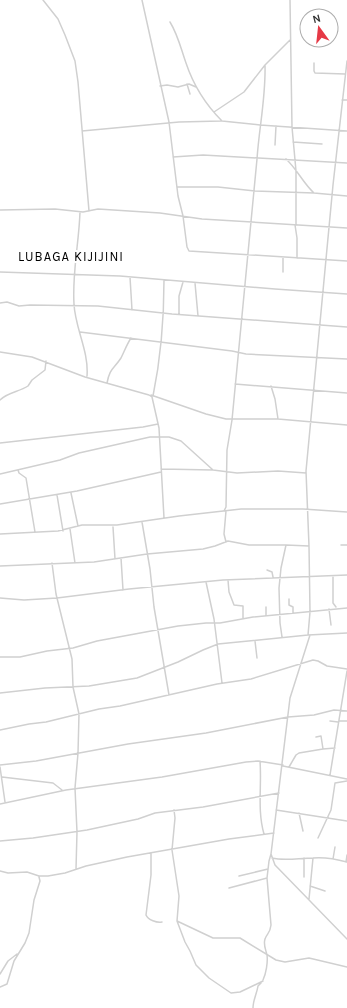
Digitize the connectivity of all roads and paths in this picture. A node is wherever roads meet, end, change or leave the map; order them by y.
1 (43, 0) edge
2 (142, 0) edge
3 (290, 0) edge
4 (170, 22) dead end
5 (290, 40) junction
6 (347, 61) edge
7 (314, 63) dead end
8 (265, 65) junction
9 (345, 74) junction
10 (187, 84) junction
11 (160, 86) junction
12 (198, 88) junction
13 (190, 94) dead end
14 (342, 100) junction
15 (347, 100) edge
16 (214, 112) junction
17 (223, 121) junction
18 (169, 122) junction
19 (260, 125) junction
20 (276, 126) junction
21 (292, 127) junction
22 (338, 130) junction
23 (82, 131) junction
24 (347, 131) edge
25 (293, 142) junction
26 (322, 144) dead end
27 (275, 145) dead end
28 (173, 157) junction
29 (257, 158) junction
30 (286, 159) junction
31 (294, 160) junction
32 (335, 163) junction
33 (347, 163) edge
34 (296, 171) junction
35 (177, 187) junction
36 (255, 191) junction
37 (296, 193) junction
38 (314, 193) junction
39 (332, 195) junction
40 (347, 196) edge
41 (0, 210) edge
42 (80, 212) junction
43 (89, 212) junction
44 (183, 216) junction
45 (252, 222) junction
46 (296, 225) junction
47 (330, 227) junction
48 (347, 228) edge
49 (248, 255) junction
50 (283, 258) junction
51 (297, 258) junction
52 (326, 259) junction
53 (347, 261) edge
54 (0, 272) edge
55 (283, 272) dead end
56 (74, 275) junction
57 (130, 277) junction
58 (164, 280) junction
59 (183, 282) junction
60 (195, 283) junction
61 (245, 286) junction
62 (323, 292) junction
63 (347, 294) edge
64 (0, 303) edge
65 (74, 305) junction
66 (132, 310) junction
67 (164, 313) junction
68 (180, 314) junction
69 (198, 316) junction
70 (242, 319) junction
71 (320, 325) junction
72 (347, 327) edge
73 (80, 332) junction
74 (131, 338) junction
75 (161, 342) junction
76 (0, 352) edge
77 (239, 353) junction
78 (316, 357) junction
79 (347, 359) edge
80 (46, 361) junction
81 (87, 377) junction
82 (107, 383) junction
83 (235, 384) junction
84 (271, 386) junction
85 (314, 390) junction
86 (347, 394) edge
87 (149, 395) junction
88 (152, 396) junction
89 (0, 400) edge
90 (278, 419) junction
91 (232, 420) junction
92 (310, 422) junction
93 (158, 424) junction
94 (347, 425) edge
95 (160, 437) junction
96 (0, 443) edge
97 (18, 469) junction
98 (213, 470) junction
99 (161, 471) junction
100 (227, 472) junction
101 (306, 473) junction
102 (0, 474) edge
103 (71, 492) junction
104 (57, 495) junction
105 (30, 500) junction
106 (0, 504) edge
107 (226, 507) junction
108 (307, 509) junction
109 (226, 511) junction
110 (347, 512) edge
111 (164, 518) junction
112 (142, 522) junction
113 (78, 526) junction
114 (112, 526) junction
115 (70, 529) junction
116 (63, 531) junction
117 (35, 532) junction
118 (0, 534) edge
119 (226, 542) junction
120 (286, 545) junction
121 (341, 545) dead end
122 (347, 545) edge
123 (309, 546) junction
124 (147, 554) junction
125 (120, 558) junction
126 (115, 559) junction
127 (52, 563) junction
128 (75, 563) junction
129 (0, 566) edge
130 (267, 570) dead end
131 (347, 575) edge
132 (333, 576) junction
133 (273, 577) junction
134 (281, 577) junction
135 (309, 577) junction
136 (228, 580) junction
137 (206, 582) junction
138 (153, 587) junction
139 (123, 590) junction
140 (0, 598) edge
141 (57, 598) junction
142 (289, 599) dead end
143 (266, 607) dead end
144 (337, 608) junction
145 (347, 608) edge
146 (329, 609) junction
147 (310, 612) junction
148 (293, 613) junction
149 (280, 614) junction
150 (266, 616) junction
151 (244, 618) junction
152 (215, 623) junction
153 (331, 625) dead end
154 (158, 630) junction
155 (347, 633) edge
156 (309, 635) junction
157 (282, 638) junction
158 (255, 641) junction
159 (218, 644) junction
160 (70, 649) junction
161 (0, 657) edge
162 (257, 658) dead end
163 (301, 663) junction
164 (165, 667) junction
165 (347, 670) edge
166 (222, 683) junction
167 (344, 686) junction
168 (347, 686) edge
169 (73, 687) junction
170 (0, 693) edge
171 (169, 695) junction
172 (340, 710) junction
173 (347, 711) edge
174 (79, 714) junction
175 (288, 717) junction
176 (330, 721) dead end
177 (339, 721) junction
178 (347, 721) edge
179 (0, 730) edge
180 (316, 737) dead end
181 (335, 748) junction
182 (323, 749) junction
183 (78, 753) junction
184 (260, 761) junction
185 (283, 765) junction
186 (0, 766) edge
187 (289, 767) junction
188 (330, 775) junction
189 (2, 777) junction
190 (347, 780) edge
191 (75, 788) junction
192 (62, 790) junction
193 (279, 793) junction
194 (260, 797) junction
195 (5, 802) junction
196 (0, 804) edge
197 (174, 810) junction
198 (276, 810) junction
199 (299, 813) junction
200 (327, 817) junction
201 (347, 821) edge
202 (303, 831) dead end
203 (77, 832) junction
204 (274, 833) junction
205 (264, 834) junction
206 (318, 838) dead end
207 (0, 841) edge
208 (335, 847) dead end
209 (172, 850) junction
210 (151, 853) junction
211 (272, 854) junction
212 (347, 855) edge
213 (272, 858) junction
214 (304, 858) junction
215 (313, 858) junction
216 (333, 859) junction
217 (346, 862) edge
218 (76, 869) junction
219 (268, 869) junction
220 (0, 872) edge
221 (39, 876) junction
222 (239, 876) dead end
223 (304, 877) dead end
224 (267, 878) junction
225 (310, 886) junction
226 (229, 888) dead end
227 (325, 891) dead end
228 (309, 899) junction
229 (178, 921) junction
230 (162, 922) dead end
231 (347, 939) edge
232 (17, 954) junction
233 (267, 955) junction
234 (347, 967) edge
235 (0, 968) edge
236 (0, 973) edge
237 (263, 981) junction
238 (0, 987) edge
239 (253, 1008) edge

1 - 23 street
2 - 11 street
3 - 5 street
4 - 12 street
5 - 8 street
5 - 21 street
6 - 9 street
7 - 9 street
8 - 16 street
8 - 19 street
9 - 14 street
10 - 11 street
10 - 12 street
10 - 13 street
11 - 18 street
12 - 16 street
14 - 15 street
14 - 22 street
16 - 17 street
17 - 18 street
17 - 19 street
18 - 23 street
18 - 28 street
19 - 20 street
19 - 29 street
20 - 21 street
20 - 27 street
21 - 22 street
21 - 25 street
22 - 24 street
22 - 32 street
23 - 43 street
25 - 26 street
25 - 31 street
28 - 29 street
28 - 35 street
29 - 30 street
29 - 36 street
30 - 31 street
30 - 34 street
31 - 32 street
31 - 34 street
32 - 33 street
32 - 39 street
34 - 37 street
34 - 38 street
35 - 36 street
35 - 44 street
36 - 37 street
36 - 45 street
37 - 38 street
37 - 46 street
38 - 39 street
39 - 40 street
39 - 47 street
41 - 42 street
42 - 43 street
42 - 56 street
43 - 44 street
44 - 45 street
44 - 49 street
45 - 46 street
45 - 49 street
46 - 47 street
46 - 51 street
47 - 48 street
47 - 52 street
49 - 50 street
49 - 61 street
50 - 51 street
50 - 55 street
51 - 52 street
52 - 53 street
52 - 62 street
54 - 56 street
56 - 57 street
56 - 65 street
57 - 58 street
57 - 66 street
58 - 59 street
58 - 67 street
59 - 60 street
59 - 68 street
60 - 61 street
60 - 69 street
61 - 62 street
61 - 70 street
62 - 63 street
62 - 71 street
64 - 65 street
65 - 66 street
65 - 73 street
66 - 67 street
67 - 68 street
67 - 75 street
68 - 69 street
69 - 70 street
70 - 71 street
70 - 77 street
71 - 72 street
71 - 78 street
73 - 74 street
73 - 81 street
74 - 75 street
74 - 82 street
75 - 77 street
75 - 88 street
76 - 80 street
77 - 78 street
77 - 83 street
78 - 79 street
78 - 85 street
80 - 81 street
80 - 89 street
81 - 82 street
82 - 87 street
83 - 84 street
83 - 91 street
84 - 85 street
84 - 90 street
85 - 86 street
85 - 92 street
87 - 88 street
87 - 93 street
88 - 91 street
90 - 91 street
90 - 92 street
91 - 100 street
92 - 94 street
92 - 101 street
93 - 95 street
93 - 96 street
95 - 97 street
95 - 98 street
95 - 99 street
97 - 102 street
97 - 105 street
98 - 99 street
98 - 100 street
99 - 103 street
99 - 111 street
100 - 101 street
100 - 107 street
101 - 108 street
103 - 104 street
103 - 113 street
104 - 105 street
104 - 116 street
105 - 106 street
105 - 117 street
107 - 109 street
107 - 109 street
108 - 109 street
108 - 110 street
108 - 123 street
109 - 111 street
109 - 119 street
111 - 112 street
112 - 114 street
112 - 124 street
113 - 114 street
113 - 115 street
114 - 126 street
115 - 116 street
115 - 128 street
116 - 117 street
117 - 118 street
119 - 120 street
119 - 124 street
120 - 123 street
120 - 134 street
121 - 122 street
123 - 135 street
124 - 125 street
124 - 138 street
125 - 126 street
125 - 139 street
126 - 128 street
127 - 128 street
127 - 129 street
127 - 141 street
130 - 133 street
131 - 132 street
132 - 135 street
132 - 144 street
133 - 134 street
133 - 136 street
134 - 135 street
134 - 149 street
135 - 147 street
136 - 137 street
136 - 151 street
137 - 138 street
137 - 152 street
138 - 139 street
138 - 154 street
139 - 141 street
140 - 141 street
141 - 160 street
142 - 148 street
143 - 150 street
144 - 145 street
144 - 146 street
146 - 147 street
146 - 153 street
147 - 148 street
147 - 156 street
148 - 149 street
149 - 150 street
149 - 157 street
150 - 151 street
151 - 152 street
152 - 154 street
152 - 159 street
154 - 160 street
154 - 164 street
155 - 156 street
156 - 157 street
156 - 163 street
157 - 158 street
158 - 159 street
158 - 162 street
159 - 164 street
159 - 166 street
160 - 161 street
160 - 169 street
163 - 165 street
163 - 166 street
163 - 175 street
164 - 169 street
164 - 171 street
165 - 167 street
166 - 171 street
167 - 168 street
167 - 172 street
169 - 170 street
169 - 174 street
171 - 174 street
172 - 173 street
172 - 175 street
172 - 177 street
174 - 179 street
174 - 183 street
175 - 183 street
175 - 185 street
176 - 177 street
177 - 178 street
177 - 181 street
180 - 182 street
181 - 182 street
181 - 188 street
182 - 187 street
183 - 186 street
183 - 191 street
184 - 185 street
184 - 191 street
184 - 194 street
185 - 187 street
185 - 193 street
186 - 189 street
187 - 188 street
188 - 190 street
189 - 192 street
189 - 195 street
190 - 200 street
191 - 192 street
191 - 203 street
192 - 195 street
193 - 194 street
193 - 198 street
194 - 197 street
194 - 205 street
195 - 196 street
197 - 203 street
197 - 209 street
198 - 199 street
198 - 204 street
199 - 200 street
199 - 202 street
200 - 201 street
200 - 206 street
203 - 207 street
203 - 218 street
204 - 205 street
204 - 211 street
205 - 209 street
208 - 216 street
209 - 210 street
209 - 229 street
210 - 218 street
210 - 230 street
211 - 213 street
211 - 219 street
212 - 217 street
213 - 214 street
213 - 228 street
214 - 215 street
214 - 223 street
215 - 216 street
215 - 225 street
216 - 217 street
218 - 221 street
219 - 222 street
219 - 224 street
220 - 221 street
221 - 232 street
224 - 226 street
224 - 233 street
225 - 227 street
225 - 228 street
228 - 231 street
229 - 233 street
229 - 237 street
232 - 236 street
232 - 238 street
233 - 234 street
233 - 237 street
235 - 236 street
237 - 239 street

